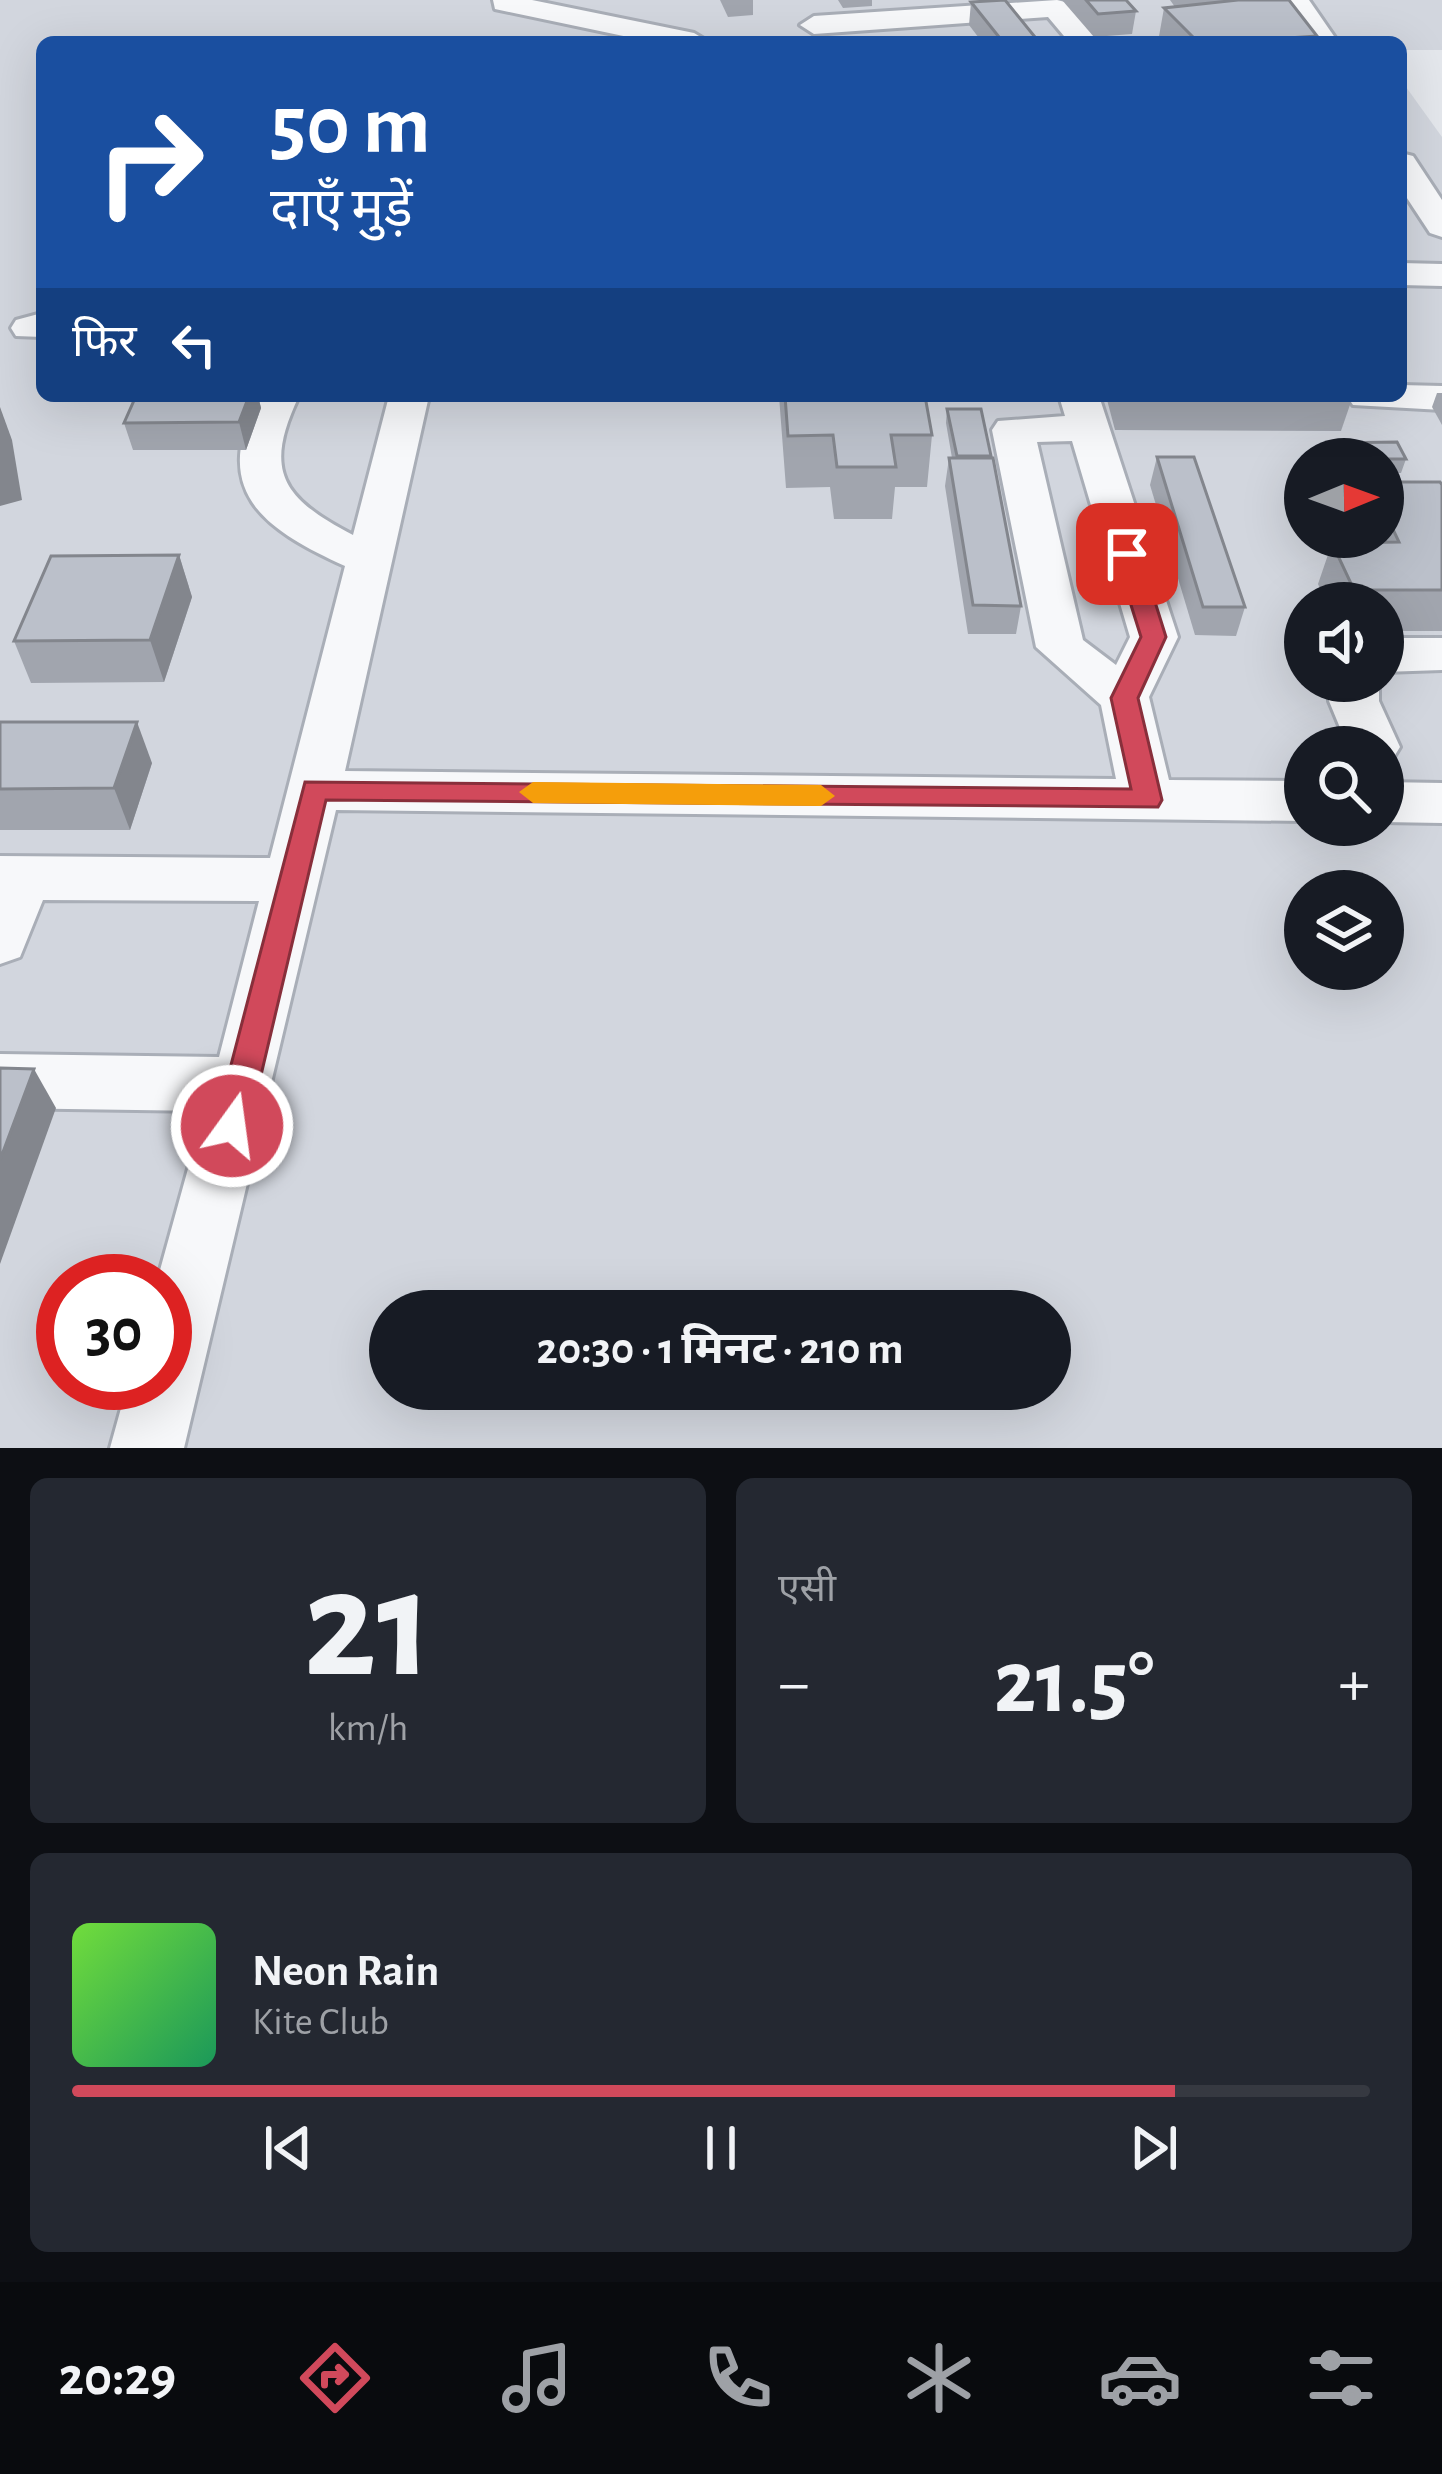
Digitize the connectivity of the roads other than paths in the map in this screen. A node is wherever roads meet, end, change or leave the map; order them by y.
1 (796, 0) edge
2 (1295, 0) edge
3 (505, 1) edge
4 (819, 34) edge
5 (496, 36) edge
6 (666, 36) edge
7 (1079, 36) edge
8 (1319, 36) edge
9 (1407, 172) edge
10 (1442, 226) edge
11 (1407, 274) edge
12 (1442, 275) edge
13 (1407, 397) edge
14 (1442, 398) edge
15 (277, 402) edge
16 (409, 402) edge
17 (1084, 412) edge
18 (370, 560) junction
19 (1442, 654) edge
20 (1404, 655) edge
21 (1124, 698) junction
22 (315, 790) junction
23 (1148, 800) junction
24 (1284, 801) edge
25 (11, 878) edge
26 (292, 880) junction
27 (0, 941) edge
28 (0, 1081) edge
29 (243, 1084) junction
30 (192, 1279) edge
31 (157, 1410) edge
32 (147, 1448) edge

1 - 4 street
2 - 8 street
3 - 5 street
3 - 6 street
4 - 7 street
9 - 10 street
11 - 12 street
13 - 14 street
15 - 18 street
16 - 18 street
17 - 21 street
17 - 21 street
18 - 22 street
19 - 20 street
21 - 23 street
22 - 23 street
22 - 26 street
23 - 24 street
25 - 26 street
25 - 27 street
26 - 29 street
28 - 29 street
29 - 30 street
31 - 32 street

